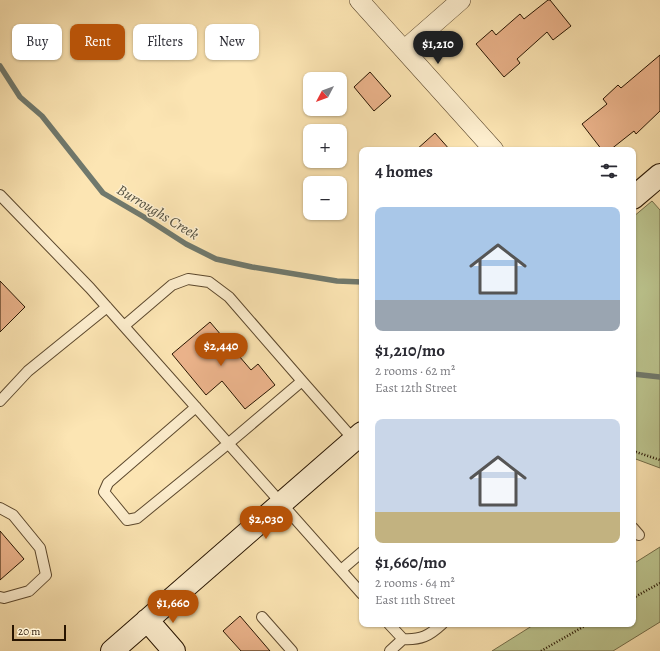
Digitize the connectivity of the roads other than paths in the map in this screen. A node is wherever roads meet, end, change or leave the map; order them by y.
1 (359, 0) edge
2 (461, 0) edge
3 (404, 50) junction
4 (491, 147) edge
5 (660, 175) edge
6 (0, 195) edge
7 (636, 195) edge
8 (107, 306) junction
9 (124, 326) junction
10 (302, 381) junction
11 (0, 401) edge
12 (196, 407) junction
13 (358, 437) edge
14 (229, 443) junction
15 (282, 503) junction
16 (0, 508) edge
17 (359, 555) edge
18 (341, 570) junction
19 (359, 591) edge
20 (0, 597) edge
21 (262, 617) dead end
22 (147, 620) junction
23 (392, 627) edge
24 (439, 627) edge
25 (403, 640) junction
26 (112, 651) edge
27 (174, 651) edge
28 (292, 651) edge
29 (390, 651) edge

1 - 3 street
2 - 3 street
3 - 4 street
5 - 7 main road
6 - 8 lane
8 - 9 lane
8 - 11 lane
9 - 10 lane
9 - 12 lane
10 - 13 lane
10 - 14 lane
12 - 14 lane
12 - 14 lane
13 - 15 main road
14 - 15 lane
15 - 18 lane
15 - 22 main road
16 - 20 lane
17 - 18 lane
18 - 19 lane
21 - 28 lane
22 - 26 main road
22 - 27 main road
23 - 25 lane
24 - 25 lane
25 - 29 lane

